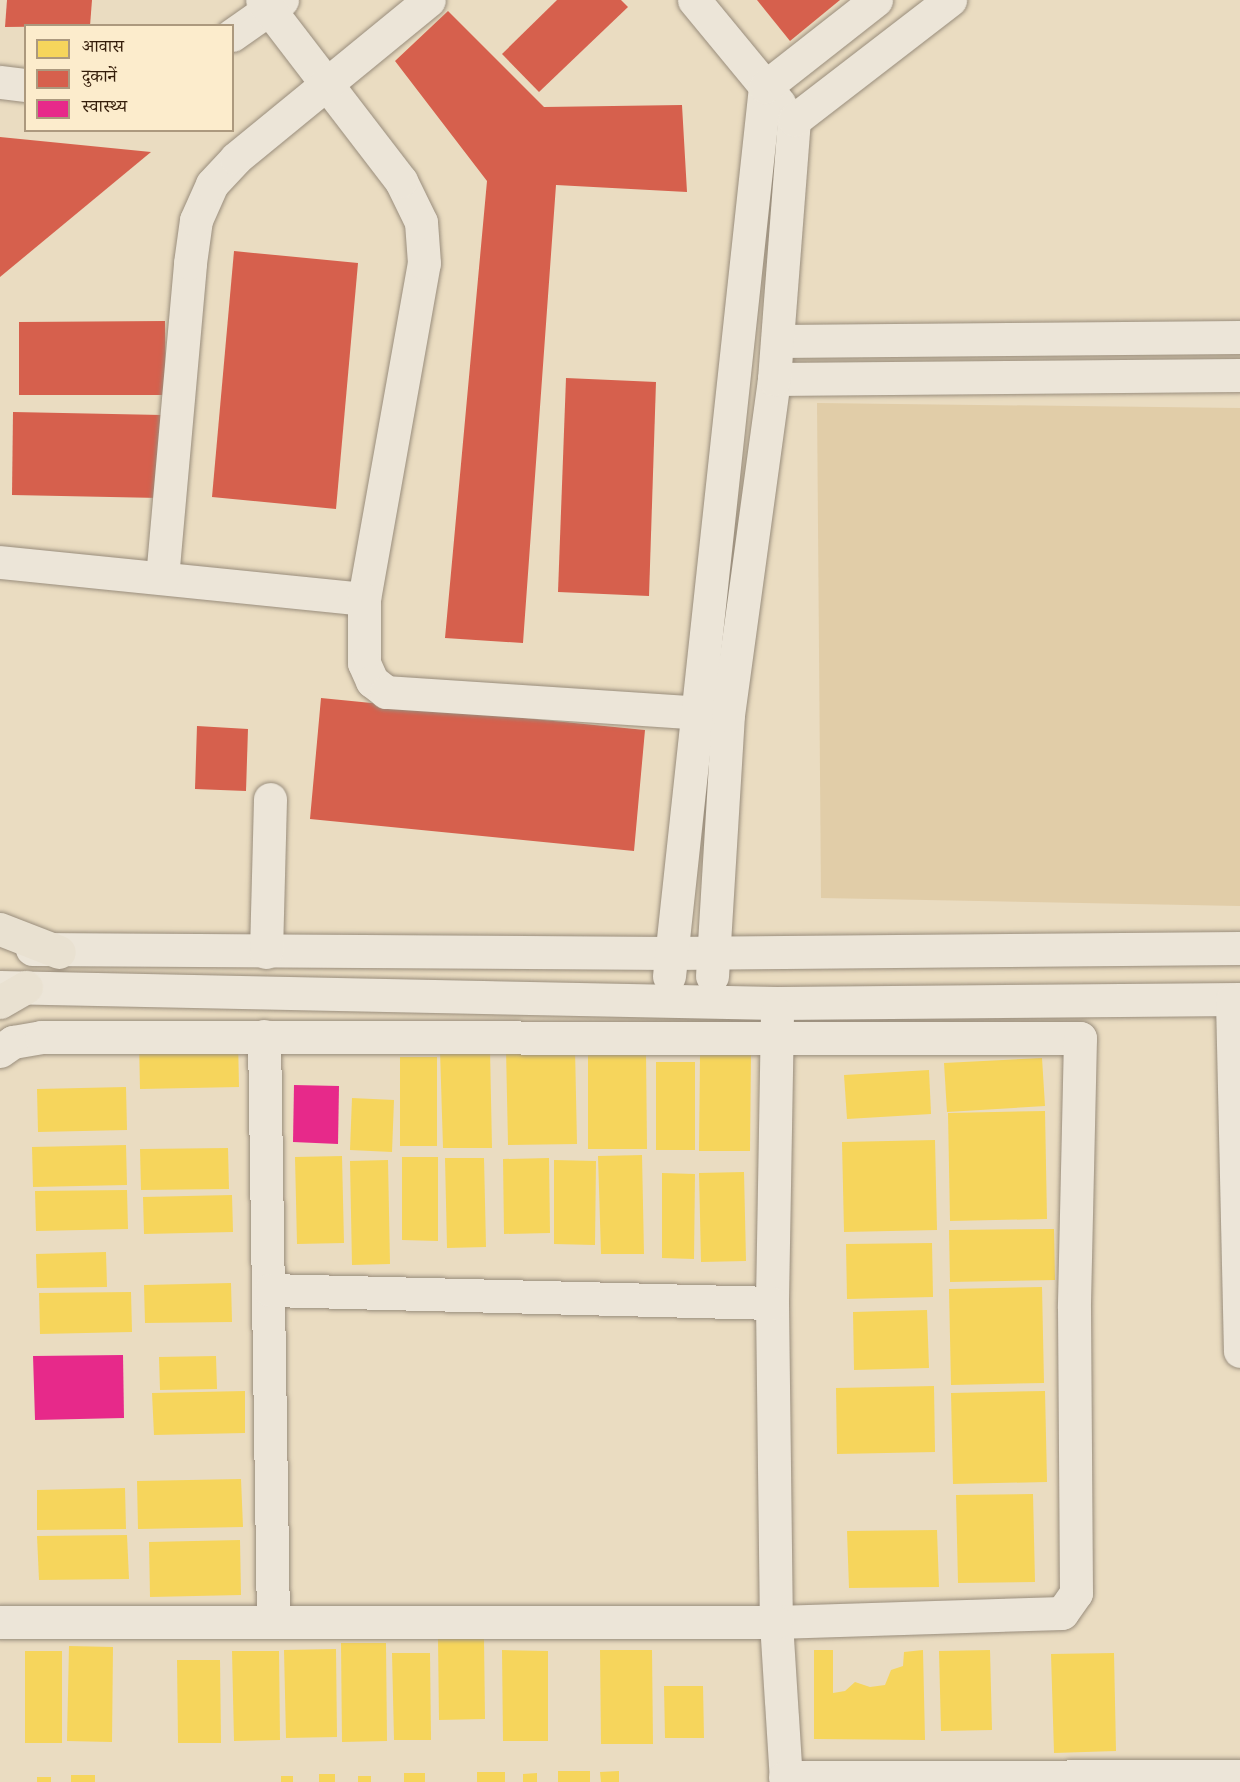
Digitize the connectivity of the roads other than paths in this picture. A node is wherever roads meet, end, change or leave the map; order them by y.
1 (429, 0) edge
2 (694, 0) edge
3 (876, 0) edge
4 (950, 0) edge
5 (272, 3) edge
6 (234, 33) edge
7 (0, 82) edge
8 (326, 84) junction
9 (24, 85) edge
10 (765, 87) junction
11 (794, 120) junction
12 (1240, 337) edge
13 (778, 341) junction
14 (1240, 375) edge
15 (774, 379) junction
16 (0, 562) edge
17 (162, 579) junction
18 (364, 599) junction
19 (713, 714) junction
20 (270, 800) dead end
21 (0, 929) edge
22 (0, 947) edge
23 (1240, 948) edge
24 (59, 952) junction
25 (266, 952) junction
26 (671, 953) junction
27 (712, 953) junction
28 (9, 992) edge
29 (667, 999) junction
30 (712, 1000) junction
31 (1236, 1000) edge
32 (777, 1003) junction
33 (264, 1036) junction
34 (776, 1036) junction
35 (0, 1051) edge
36 (270, 1290) junction
37 (772, 1303) junction
38 (1240, 1351) edge
39 (273, 1620) junction
40 (0, 1622) edge
41 (776, 1622) junction
42 (1240, 1776) edge
43 (785, 1779) edge

1 - 8 street
2 - 10 street
3 - 10 street
4 - 11 street
5 - 6 street
5 - 8 street
7 - 9 street
8 - 17 street
8 - 18 street
10 - 11 street
10 - 19 street
11 - 13 street
12 - 13 street
13 - 15 street
14 - 15 street
15 - 19 street
16 - 17 street
17 - 18 street
18 - 19 street
19 - 26 street
19 - 27 street
20 - 25 street
21 - 24 main road
22 - 24 street
23 - 27 street
24 - 25 street
25 - 26 street
26 - 27 street
26 - 29 street
27 - 30 street
28 - 29 street
29 - 30 street
30 - 32 street
31 - 32 street
31 - 38 street
32 - 34 street
33 - 34 street
33 - 35 street
33 - 36 street
34 - 37 street
34 - 41 street
36 - 37 street
36 - 39 street
37 - 41 street
39 - 40 street
39 - 41 street
41 - 43 street
42 - 43 street

